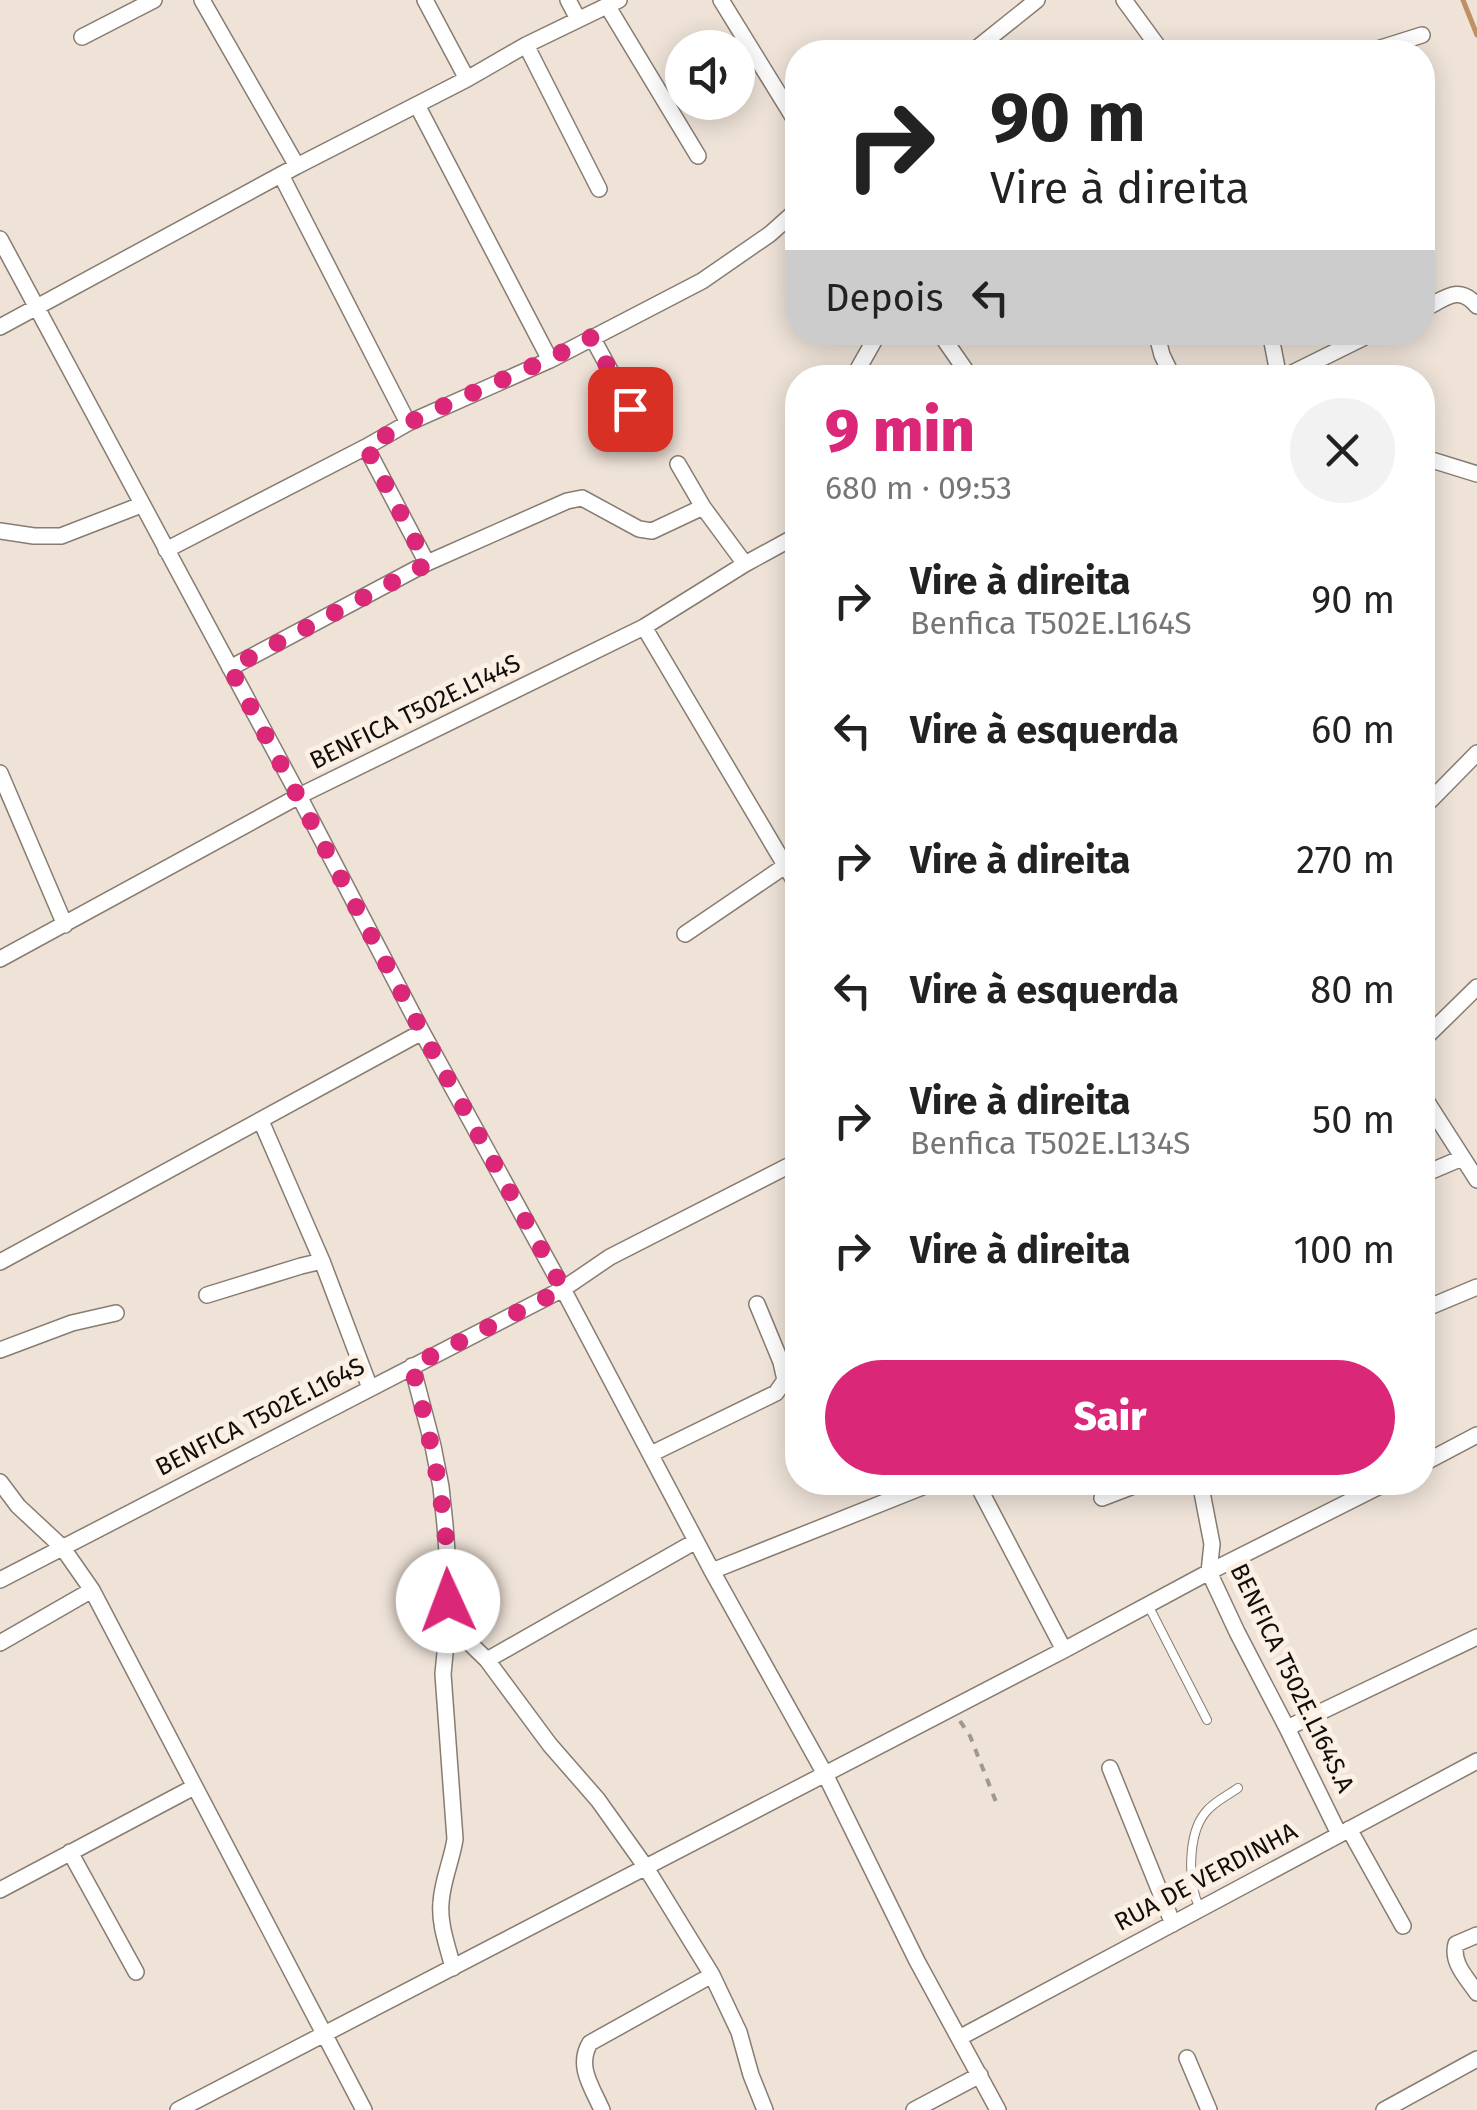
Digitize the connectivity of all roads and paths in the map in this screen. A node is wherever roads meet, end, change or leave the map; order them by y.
1 (154, 0) edge
2 (202, 0) edge
3 (425, 0) edge
4 (568, 0) edge
5 (721, 0) edge
6 (1038, 0) edge
7 (1124, 0) edge
8 (614, 3) edge
9 (578, 19) junction
10 (1422, 35) dead end
11 (82, 36) dead end
12 (991, 40) edge
13 (1153, 40) edge
14 (1406, 40) edge
15 (526, 46) junction
16 (467, 79) junction
17 (417, 105) junction
18 (785, 105) edge
19 (698, 156) dead end
20 (297, 166) junction
21 (280, 175) junction
22 (599, 189) dead end
23 (785, 220) edge
24 (0, 239) edge
25 (1435, 303) edge
26 (1477, 306) edge
27 (38, 308) junction
28 (0, 327) edge
29 (592, 337) junction
30 (1348, 345) edge
31 (550, 360) junction
32 (1307, 365) edge
33 (630, 409) dead end
34 (408, 423) junction
35 (366, 447) junction
36 (1435, 461) edge
37 (678, 464) dead end
38 (1477, 474) edge
39 (142, 505) junction
40 (704, 507) junction
41 (0, 531) edge
42 (785, 542) edge
43 (166, 550) junction
44 (427, 564) junction
45 (744, 564) junction
46 (644, 627) junction
47 (230, 668) junction
48 (1477, 753) edge
49 (0, 773) edge
50 (299, 796) junction
51 (1435, 796) edge
52 (785, 866) joint
53 (65, 925) junction
54 (685, 934) dead end
55 (0, 959) edge
56 (1477, 986) edge
57 (1435, 1028) edge
58 (422, 1032) junction
59 (1435, 1115) edge
60 (261, 1121) junction
61 (1462, 1158) junction
62 (785, 1168) edge
63 (1435, 1169) edge
64 (1477, 1180) edge
65 (322, 1261) junction
66 (0, 1262) edge
67 (1477, 1287) edge
68 (563, 1289) junction
69 (208, 1295) dead end
70 (757, 1304) dead end
71 (1435, 1305) edge
72 (116, 1313) dead end
73 (0, 1350) edge
74 (412, 1366) junction
75 (370, 1388) junction
76 (1476, 1438) edge
77 (651, 1454) junction
78 (1435, 1458) edge
79 (0, 1482) edge
80 (903, 1495) edge
81 (983, 1495) edge
82 (1110, 1495) edge
83 (1203, 1495) edge
84 (1362, 1495) edge
85 (1102, 1498) dead end
86 (696, 1541) junction
87 (62, 1547) junction
88 (712, 1571) junction
89 (1209, 1572) junction
90 (0, 1580) edge
91 (92, 1590) junction
92 (1148, 1605) junction
93 (448, 1622) junction
94 (1477, 1637) edge
95 (0, 1644) edge
96 (1064, 1650) junction
97 (487, 1660) junction
98 (952, 1708) junction
99 (1208, 1720) dead end
100 (1288, 1728) junction
101 (1477, 1760) edge
102 (1110, 1768) dead end
103 (826, 1774) junction
104 (194, 1787) junction
105 (1238, 1788) dead end
106 (998, 1807) dead end
107 (1344, 1832) junction
108 (70, 1852) junction
109 (645, 1866) junction
110 (0, 1890) edge
111 (1200, 1909) junction
112 (1173, 1924) junction
113 (1402, 1926) dead end
114 (1477, 1935) edge
115 (453, 1968) junction
116 (136, 1972) dead end
117 (712, 1975) junction
118 (1477, 1993) edge
119 (323, 2033) junction
120 (960, 2038) junction
121 (1187, 2058) dead end
122 (1477, 2059) edge
123 (980, 2075) junction
124 (178, 2110) edge
125 (364, 2110) edge
126 (602, 2110) edge
127 (765, 2110) edge
128 (914, 2110) edge
129 (998, 2110) edge
130 (1209, 2110) edge
131 (1384, 2110) edge

1 - 11 street
2 - 20 street
3 - 16 street
4 - 9 street
5 - 18 street
6 - 12 street
7 - 13 street
8 - 9 street
8 - 19 street
9 - 15 street
10 - 14 street
15 - 16 street
15 - 22 street
16 - 17 street
17 - 20 street
17 - 31 street
20 - 21 street
21 - 27 street
21 - 34 street
23 - 29 street
24 - 27 street
25 - 26 street
27 - 28 street
27 - 39 street
29 - 31 street
29 - 33 street
30 - 32 street
31 - 34 street
34 - 35 street
35 - 43 street
35 - 44 street
36 - 38 street
37 - 40 street
39 - 41 street
39 - 43 street
40 - 44 street
40 - 45 street
42 - 45 street, BENFICA T502E.L144S
43 - 47 street
44 - 47 street
45 - 46 street, BENFICA T502E.L144S
46 - 50 street, BENFICA T502E.L144S
46 - 52 street
47 - 50 street
48 - 51 street
49 - 53 street
50 - 53 street, BENFICA T502E.L144S
50 - 58 street
52 - 54 street
53 - 55 street, BENFICA T502E.L144S
56 - 57 street
58 - 60 street
58 - 68 street
59 - 61 street
60 - 65 street
60 - 66 street
61 - 63 street
61 - 64 street
62 - 68 street, BENFICA T502E.L164S
65 - 69 street
65 - 75 street
67 - 71 street
68 - 74 street, BENFICA T502E.L164S
68 - 77 street
70 - 77 street
72 - 73 street
74 - 75 street, BENFICA T502E.L164S
74 - 93 street
75 - 87 street, BENFICA T502E.L164S
76 - 78 street
77 - 86 street
79 - 87 street
80 - 88 street
81 - 96 street
82 - 85 street
83 - 89 street, BENFICA T502E.L164S.A
84 - 89 street
86 - 88 street
86 - 97 street
87 - 90 street, BENFICA T502E.L164S
87 - 91 street
88 - 103 street
89 - 92 street
89 - 100 street, BENFICA T502E.L164S.A
91 - 95 street
91 - 104 street
92 - 96 street
92 - 99 lane
93 - 97 street
93 - 115 street
94 - 100 street
96 - 98 street
97 - 109 street
98 - 103 street
98 - 106 path
100 - 107 street, BENFICA T502E.L164S.A
101 - 107 street, RUA DE VERDINHA
102 - 112 street
103 - 109 street
103 - 120 street
104 - 108 street
104 - 119 street
105 - 111 lane
107 - 111 street, RUA DE VERDINHA
107 - 113 street, BENFICA T502E.L164S.A
108 - 110 street
108 - 116 street
109 - 115 street
109 - 117 street
111 - 112 street, RUA DE VERDINHA
112 - 120 street, RUA DE VERDINHA
114 - 118 street
115 - 119 street
117 - 126 street
117 - 127 street
119 - 124 street
119 - 125 street
120 - 123 street
121 - 130 street
122 - 131 street
123 - 128 street
123 - 129 street

